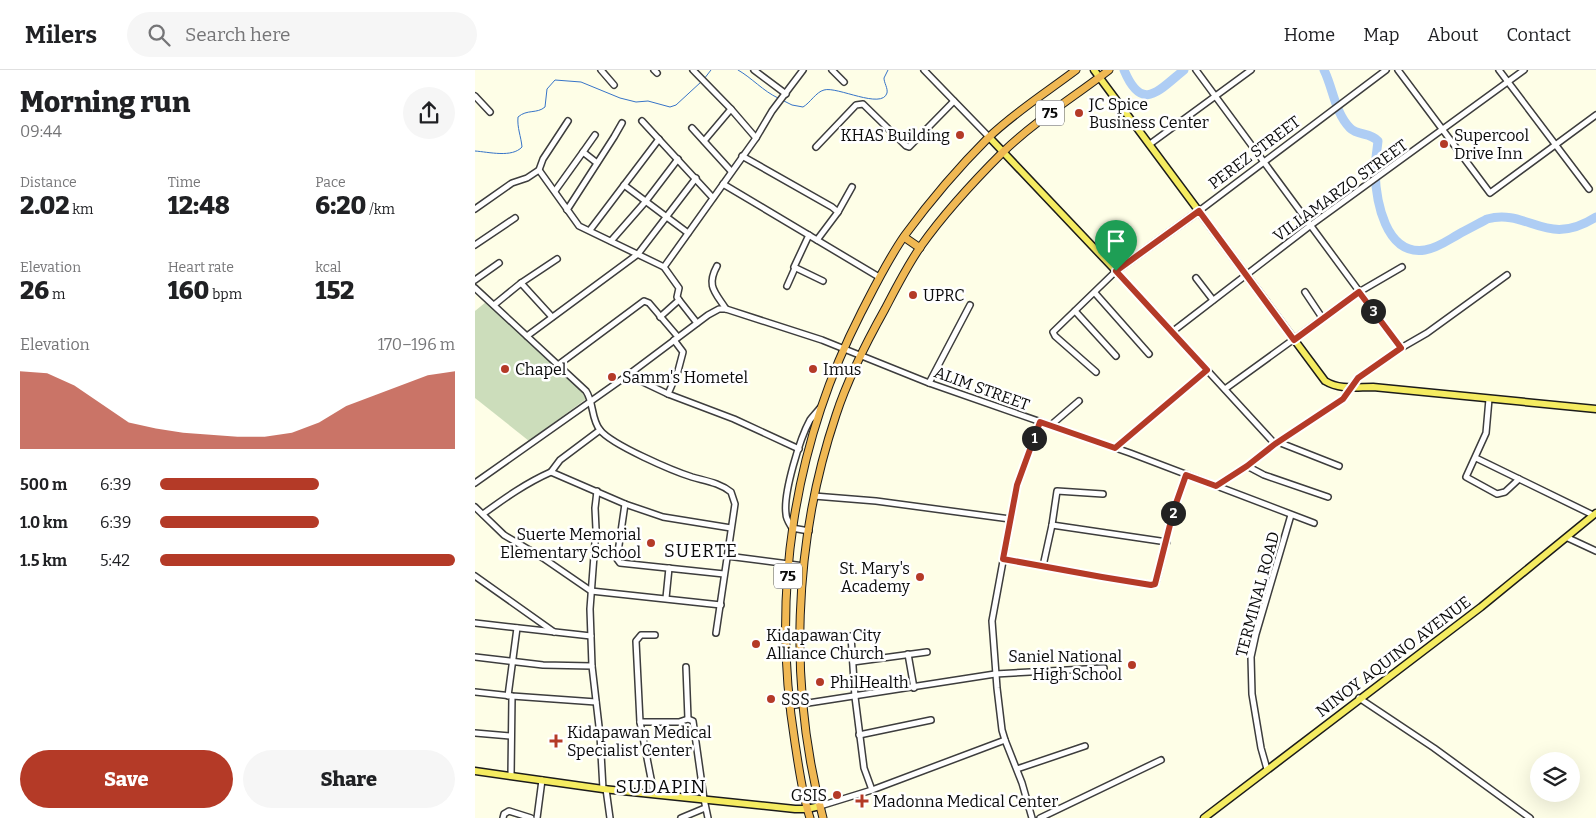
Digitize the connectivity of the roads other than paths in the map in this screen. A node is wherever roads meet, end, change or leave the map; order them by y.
1 (693, 70) edge
2 (754, 70) edge
3 (803, 70) edge
4 (832, 70) edge
5 (924, 70) edge
6 (934, 70) edge
7 (1076, 70) edge
8 (1094, 70) edge
9 (1109, 70) edge
10 (1196, 70) edge
11 (1251, 70) edge
12 (1386, 70) edge
13 (1398, 70) edge
14 (1499, 70) edge
15 (1524, 70) edge
16 (603, 71) edge
17 (929, 75) junction
18 (1099, 77) junction
19 (844, 82) dead end
20 (1508, 82) junction
21 (614, 85) dead end
22 (475, 96) edge
23 (785, 96) junction
24 (1216, 96) junction
25 (954, 101) junction
26 (731, 109) junction
27 (489, 112) dead end
28 (1596, 115) edge
29 (568, 121) dead end
30 (642, 121) dead end
31 (621, 123) dead end
32 (692, 128) dead end
33 (1442, 130) junction
34 (595, 135) dead end
35 (989, 137) junction
36 (756, 138) junction
37 (659, 139) junction
38 (704, 141) junction
39 (1150, 144) junction
40 (1555, 145) junction
41 (816, 147) dead end
42 (583, 152) junction
43 (1003, 152) junction
44 (742, 156) junction
45 (678, 159) junction
46 (1264, 161) junction
47 (597, 163) junction
48 (539, 170) junction
49 (731, 171) junction
50 (696, 178) junction
51 (723, 184) junction
52 (624, 185) junction
53 (852, 187) dead end
54 (1589, 189) dead end
55 (555, 191) junction
56 (713, 198) junction
57 (646, 201) junction
58 (475, 209) edge
59 (567, 210) junction
60 (1199, 211) junction
61 (838, 212) junction
62 (667, 216) junction
63 (515, 218) dead end
64 (1311, 225) junction
65 (590, 230) junction
66 (688, 233) junction
67 (809, 235) junction
68 (904, 237) junction
69 (817, 240) junction
70 (611, 241) junction
71 (475, 245) edge
72 (920, 248) junction
73 (638, 254) junction
74 (557, 259) dead end
75 (499, 263) dead end
76 (717, 266) dead end
77 (664, 267) junction
78 (1402, 267) dead end
79 (795, 268) junction
80 (1116, 271) junction
81 (1247, 274) junction
82 (1507, 275) dead end
83 (879, 277) junction
84 (1196, 278) dead end
85 (475, 280) edge
86 (823, 281) dead end
87 (521, 283) junction
88 (787, 286) dead end
89 (475, 288) edge
90 (1305, 292) dead end
91 (1359, 292) junction
92 (1095, 293) junction
93 (679, 300) junction
94 (1213, 300) junction
95 (494, 305) junction
96 (970, 305) dead end
97 (726, 309) junction
98 (1075, 311) junction
99 (552, 317) junction
100 (660, 317) junction
101 (1323, 319) junction
102 (697, 323) junction
103 (1172, 332) junction
104 (527, 336) junction
105 (676, 338) junction
106 (1294, 340) junction
107 (844, 348) junction
108 (1401, 348) junction
109 (1149, 354) dead end
110 (860, 355) junction
111 (1116, 356) dead end
112 (557, 364) junction
113 (1207, 370) junction
114 (1097, 372) dead end
115 (628, 375) junction
116 (929, 383) junction
117 (1351, 388) junction
118 (1225, 389) junction
119 (668, 394) junction
120 (1489, 399) junction
121 (591, 400) junction
122 (1079, 402) dead end
123 (821, 408) junction
124 (1596, 409) edge
125 (1040, 422) junction
126 (1051, 426) junction
127 (600, 430) junction
128 (1276, 443) junction
129 (1115, 448) junction
130 (799, 449) junction
131 (1476, 458) junction
132 (1247, 466) junction
133 (1339, 466) dead end
134 (551, 472) junction
135 (1186, 475) junction
136 (1519, 479) junction
137 (475, 483) edge
138 (1216, 486) junction
139 (597, 491) junction
140 (1103, 494) dead end
141 (814, 496) junction
142 (1328, 497) dead end
143 (625, 504) junction
144 (475, 507) edge
145 (483, 514) junction
146 (1595, 514) edge
147 (1291, 515) junction
148 (1010, 519) junction
149 (1314, 523) dead end
150 (1052, 525) junction
151 (731, 528) junction
152 (792, 528) junction
153 (809, 531) junction
154 (1568, 538) junction
155 (1167, 542) junction
156 (1596, 551) edge
157 (727, 556) junction
158 (1003, 559) junction
159 (789, 564) junction
160 (804, 566) junction
161 (1043, 566) junction
162 (669, 568) junction
163 (724, 574) junction
164 (475, 576) edge
165 (591, 591) junction
166 (666, 598) junction
167 (721, 605) junction
168 (475, 624) edge
169 (517, 628) junction
170 (554, 632) junction
171 (717, 633) dead end
172 (655, 635) dead end
173 (591, 636) junction
174 (851, 636) dead end
175 (927, 652) dead end
176 (908, 654) junction
177 (475, 657) edge
178 (513, 662) junction
179 (853, 662) junction
180 (592, 666) junction
181 (686, 667) dead end
182 (1104, 668) dead end
183 (995, 674) junction
184 (914, 688) junction
185 (475, 692) edge
186 (510, 696) junction
187 (855, 697) junction
188 (1359, 698) junction
189 (595, 702) junction
190 (802, 704) junction
191 (789, 706) junction
192 (688, 719) junction
193 (931, 720) dead end
194 (640, 722) junction
195 (475, 733) edge
196 (859, 735) junction
197 (511, 736) junction
198 (1005, 740) junction
199 (1085, 746) dead end
200 (1161, 760) dead end
201 (1017, 769) junction
202 (1267, 769) junction
203 (475, 771) edge
204 (511, 776) junction
205 (541, 780) junction
206 (605, 789) junction
207 (872, 790) junction
208 (654, 794) junction
209 (704, 799) junction
210 (820, 806) junction
211 (705, 808) junction
212 (807, 809) junction
213 (503, 818) edge
214 (531, 818) edge
215 (537, 818) edge
216 (610, 818) edge
217 (681, 818) edge
218 (708, 818) edge
219 (810, 818) edge
220 (823, 818) edge
221 (1032, 818) edge
222 (1040, 818) edge
223 (1204, 818) edge
224 (1530, 818) edge

1 - 26 street
2 - 23 street
3 - 23 street
4 - 19 street
5 - 17 street
6 - 17 street
7 - 35 highway, 75
8 - 18 main road
9 - 18 highway, 75
10 - 24 street
11 - 24 street
12 - 46 street, PEREZ STREET
13 - 33 street
14 - 20 street
15 - 20 street, VILLAMARZO STREET
16 - 21 street
17 - 25 street
18 - 39 main road
18 - 43 highway, 75
20 - 33 street, VILLAMARZO STREET
20 - 40 street
22 - 27 street
23 - 36 street
24 - 39 street
24 - 46 street
25 - 35 street
25 - 41 street
26 - 36 street
26 - 38 street
28 - 40 street
29 - 48 street
30 - 37 street
31 - 47 street
32 - 38 street
33 - 40 street
33 - 64 street, VILLAMARZO STREET
34 - 42 street
35 - 43 main road
35 - 68 highway, 75
36 - 44 street
37 - 45 street
37 - 52 street
38 - 49 street
39 - 60 main road
40 - 54 street
42 - 47 street
42 - 55 street
43 - 72 highway, 75
43 - 80 main road
44 - 49 street
44 - 61 street
45 - 50 street
45 - 57 street
46 - 60 street, PEREZ STREET
46 - 64 street
47 - 59 street
48 - 55 street
48 - 58 street
49 - 51 street
50 - 56 street
50 - 62 street
51 - 56 street
51 - 67 street
52 - 57 street
52 - 65 street
53 - 61 street
55 - 59 street
56 - 66 street
57 - 62 street
57 - 70 street
59 - 65 street
60 - 80 main road, PEREZ STREET
60 - 81 main road
61 - 69 street
62 - 66 street
62 - 73 street
63 - 71 street
64 - 81 street, VILLAMARZO STREET
64 - 91 street
65 - 70 street
66 - 77 street
67 - 69 street
67 - 79 street
68 - 72 highway
68 - 83 highway, 75
69 - 83 street
70 - 73 street
72 - 110 highway, 75
73 - 77 street
73 - 99 street
74 - 87 street
75 - 85 street
76 - 97 street
77 - 93 street
78 - 91 street
79 - 86 street
79 - 88 street
80 - 92 street, PEREZ STREET
80 - 103 street
81 - 94 street, VILLAMARZO STREET
81 - 106 main road
82 - 108 street
83 - 107 highway, 75
84 - 94 street
87 - 95 street
87 - 99 street
89 - 95 street
90 - 101 street
91 - 101 street
91 - 108 street
92 - 98 street, PEREZ STREET
92 - 109 street
93 - 100 street
93 - 102 street
94 - 103 street, VILLAMARZO STREET
95 - 104 street
96 - 116 street
97 - 102 street
97 - 107 street, ALIM STREET
98 - 111 street
98 - 114 street, PEREZ STREET
99 - 104 street
100 - 105 street
100 - 112 street
101 - 106 street
102 - 105 street
103 - 113 street
104 - 112 street
105 - 115 street
105 - 119 street
106 - 117 main road
106 - 118 street
107 - 110 street, ALIM STREET
107 - 123 highway, 75
108 - 117 street
110 - 116 street, ALIM STREET
110 - 141 highway, 75
112 - 121 street
113 - 118 street
113 - 129 street
115 - 119 street
115 - 121 street
116 - 125 street, ALIM STREET
117 - 120 main road
117 - 128 street
118 - 128 street
119 - 130 street
120 - 124 main road
120 - 131 street
121 - 127 street
121 - 137 street
122 - 126 street
123 - 130 street
123 - 152 highway, 75
125 - 126 street, ALIM STREET
125 - 148 street
126 - 129 street, ALIM STREET
127 - 134 street
127 - 151 street
128 - 132 street
128 - 133 street
129 - 135 street, ALIM STREET
130 - 152 street
131 - 136 street
131 - 136 street
132 - 138 street
132 - 142 street
134 - 139 street
134 - 145 street
135 - 138 street, ALIM STREET
135 - 155 street
136 - 146 street
138 - 147 street, ALIM STREET
139 - 143 street
139 - 165 street
140 - 150 street
141 - 148 street
141 - 153 highway, 75
143 - 151 street
143 - 162 street
144 - 145 street
145 - 165 street
146 - 154 main road, NINOY AQUINO AVENUE
147 - 149 street, ALIM STREET
147 - 202 street, TERMINAL ROAD
148 - 158 street
150 - 155 street
150 - 161 street
151 - 157 street
152 - 153 street
152 - 159 highway, 75
153 - 160 highway, 75
154 - 156 street
154 - 188 main road, NINOY AQUINO AVENUE
155 - 161 street
157 - 159 street
157 - 163 street
158 - 161 street
158 - 183 street
159 - 160 street
159 - 191 highway, 75
160 - 190 highway, 75
162 - 163 street
162 - 166 street
163 - 167 street
164 - 170 street
165 - 166 street
165 - 173 street
166 - 167 street
167 - 171 street
168 - 169 street
169 - 170 street
169 - 178 street
170 - 173 street
172 - 194 street
173 - 180 street
174 - 179 street
175 - 176 street
176 - 179 street
176 - 184 street
177 - 178 street
178 - 180 street
178 - 186 street
179 - 187 street
180 - 189 street
181 - 192 street
182 - 183 street
183 - 184 street
183 - 198 street
184 - 187 street
185 - 186 street
186 - 189 street
186 - 197 street
187 - 190 street
187 - 196 street
188 - 202 main road, NINOY AQUINO AVENUE
188 - 224 street
189 - 206 street
190 - 191 street
190 - 210 highway, 75
191 - 212 highway, 75
192 - 194 street
192 - 209 street
193 - 196 street
194 - 208 street
195 - 197 street
196 - 207 street
197 - 204 street
198 - 201 street
198 - 207 street
199 - 201 street
200 - 222 street
201 - 221 street
202 - 223 main road, NINOY AQUINO AVENUE
203 - 204 main road
204 - 205 main road
205 - 206 main road
205 - 215 street
206 - 208 main road
206 - 216 street
207 - 210 street
208 - 209 main road
209 - 211 street
209 - 212 main road
210 - 212 main road
210 - 220 highway, 75
211 - 217 street
211 - 218 street
212 - 219 highway, 75
213 - 214 street

